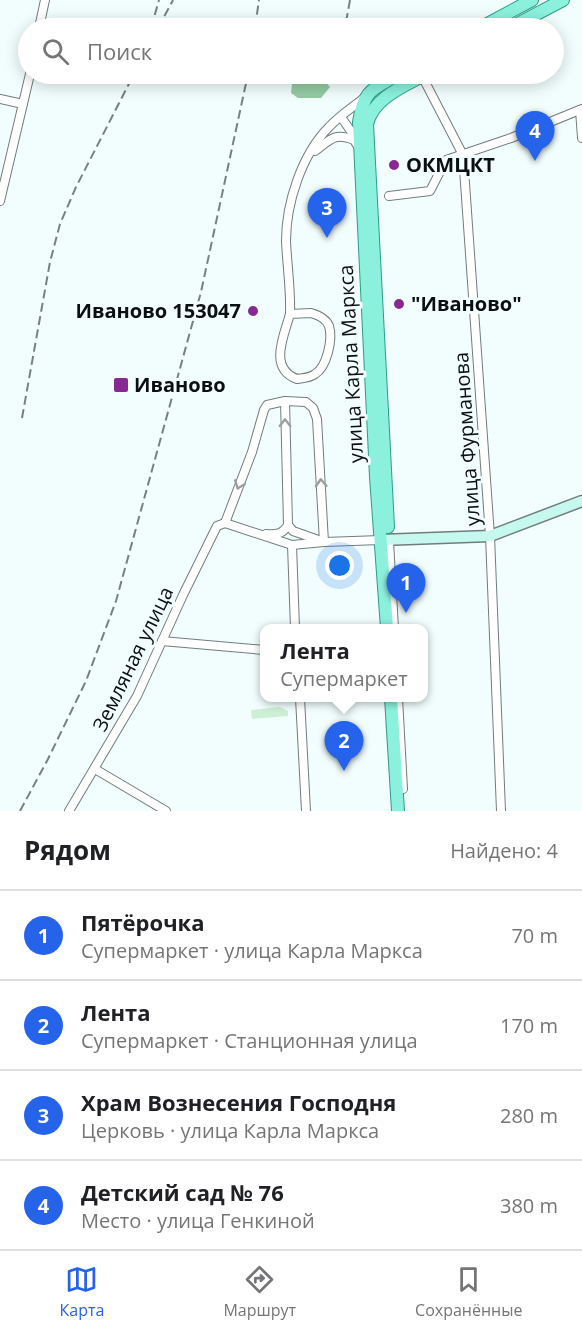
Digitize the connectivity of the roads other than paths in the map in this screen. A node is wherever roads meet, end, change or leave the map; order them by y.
1 (45, 0) edge
2 (532, 0) edge
3 (563, 0) edge
4 (539, 6) edge
5 (41, 18) edge
6 (499, 18) edge
7 (523, 18) edge
8 (28, 84) edge
9 (383, 84) edge
10 (406, 84) edge
11 (428, 84) edge
12 (0, 99) edge
13 (23, 104) junction
14 (367, 104) junction
15 (581, 110) edge
16 (341, 117) junction
17 (359, 128) junction
18 (582, 138) edge
19 (362, 144) junction
20 (463, 155) junction
21 (309, 156) junction
22 (389, 196) dead end
23 (0, 201) edge
24 (290, 314) junction
25 (285, 401) junction
26 (582, 501) edge
27 (225, 523) junction
28 (288, 525) junction
29 (253, 533) junction
30 (490, 536) junction
31 (385, 541) junction
32 (324, 542) junction
33 (292, 545) junction
34 (295, 624) edge
35 (387, 624) edge
36 (394, 624) edge
37 (162, 641) junction
38 (260, 650) edge
39 (300, 702) edge
40 (391, 702) edge
41 (398, 702) edge
42 (95, 769) junction
43 (69, 811) edge
44 (166, 811) edge
45 (306, 811) edge
46 (398, 811) edge
47 (404, 811) edge
48 (501, 811) edge

1 - 5 street
2 - 6 main road
3 - 4 main road
4 - 7 main road
8 - 13 street
9 - 14 main road
10 - 14 main road
11 - 20 street, улица Фурманова
12 - 13 street
13 - 23 street
14 - 16 street
14 - 16 street
14 - 17 main road, улица Карла Маркса
14 - 19 main road, улица Карла Маркса
15 - 18 street
15 - 20 street
16 - 17 street
16 - 19 street
16 - 21 street
17 - 19 main road, улица Карла Маркса
19 - 21 street
19 - 31 main road, улица Карла Маркса
20 - 22 street
20 - 30 street, улица Фурманова
21 - 24 street
24 - 24 street
25 -> 27 street, Земляная улица
28 -> 25 street
32 -> 25 street
26 - 30 main road
27 - 29 street
27 - 37 street, Земляная улица
28 - 29 street
28 - 32 street
29 - 33 street
30 - 31 main road
30 - 48 street, улица Фурманова
31 - 32 street
31 - 35 main road, улица Карла Маркса
31 - 36 street, улица Карла Маркса
32 - 33 street
33 - 34 street
37 - 38 street
37 - 42 street, Земляная улица
39 - 45 street
40 - 46 main road
41 - 47 street
42 - 43 street, Земляная улица
42 - 44 street

